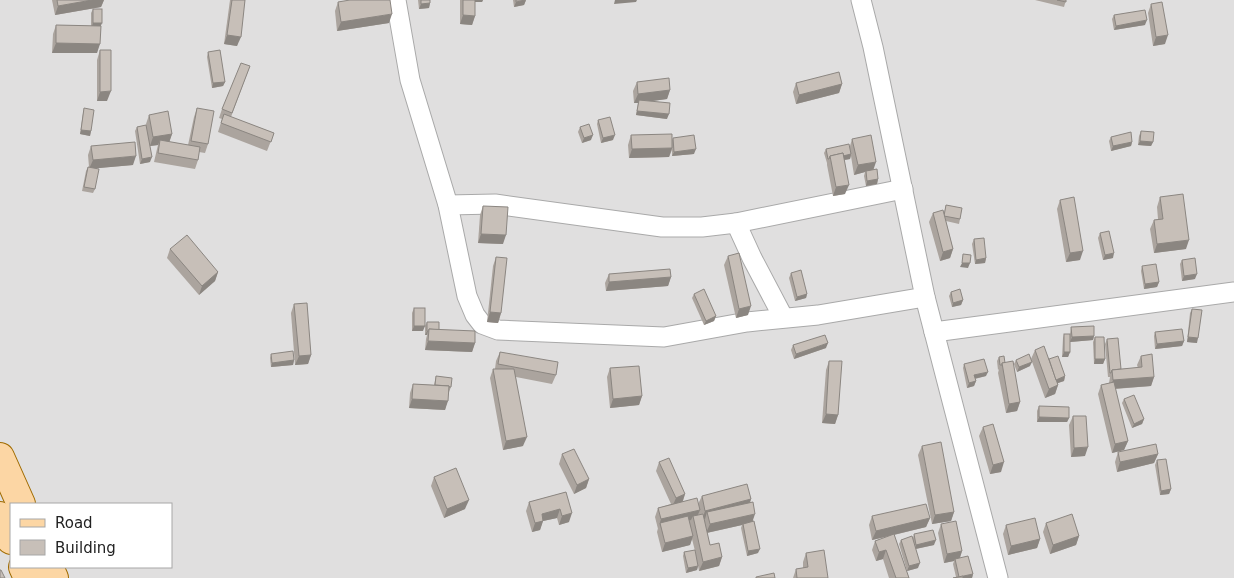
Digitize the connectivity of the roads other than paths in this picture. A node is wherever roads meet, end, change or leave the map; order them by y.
1 (396, 0) edge
2 (861, 0) edge
3 (903, 189) junction
4 (448, 205) junction
5 (736, 223) junction
6 (1234, 292) edge
7 (925, 297) junction
8 (783, 317) junction
9 (934, 332) junction
10 (0, 457) edge
11 (21, 503) edge
12 (0, 516) edge
13 (10, 538) edge
14 (998, 578) edge

1 - 4 street
2 - 3 street
3 - 5 street
3 - 7 street
4 - 5 street
4 - 8 street
5 - 8 street
6 - 9 street
7 - 8 street
7 - 9 street
9 - 14 street
10 - 11 main road
12 - 13 main road

